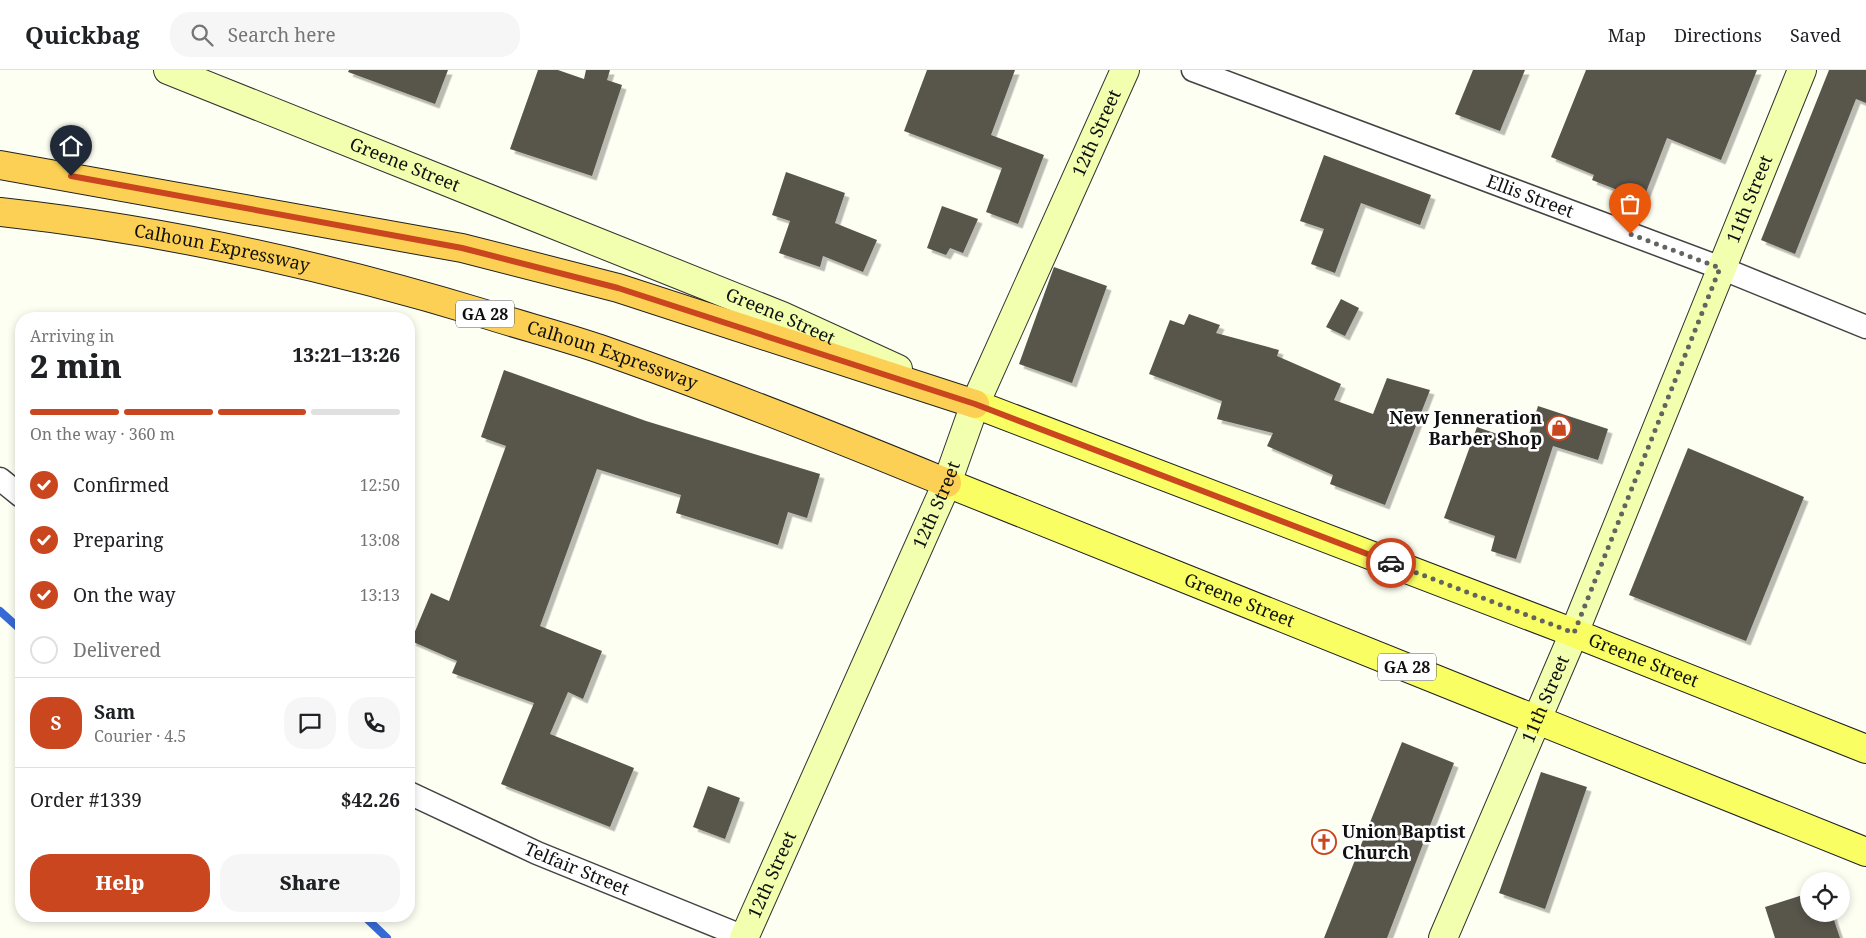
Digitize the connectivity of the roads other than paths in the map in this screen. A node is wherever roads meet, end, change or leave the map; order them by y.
1 (168, 70) edge
2 (1124, 70) edge
3 (1193, 70) edge
4 (1802, 70) edge
5 (6, 165) edge
6 (2, 212) edge
7 (1720, 268) junction
8 (1866, 326) edge
9 (975, 404) junction
10 (0, 479) edge
11 (947, 483) junction
12 (15, 491) edge
13 (1574, 633) junction
14 (1537, 719) junction
15 (1866, 749) edge
16 (415, 796) edge
17 (1866, 852) edge
18 (744, 938) edge
19 (1444, 938) edge

1 - 9 main road, Greene Street
2 - 9 main road, 12th Street
3 - 7 street, Ellis Street
4 - 7 main road, 11th Street
5 - 9 highway
6 - 11 highway, Calhoun Expressway / GA 28
7 - 8 street, Ellis Street
7 - 13 main road, 11th Street
9 - 11 main road, 12th Street
9 - 13 main road, Greene Street
10 - 12 street
11 - 14 main road, Greene Street / GA 28
11 - 18 main road, 12th Street
13 - 14 main road, 11th Street
13 - 15 main road, Greene Street
14 - 17 main road, Greene Street / GA 28
14 - 19 main road, 11th Street
16 - 18 street, Telfair Street

